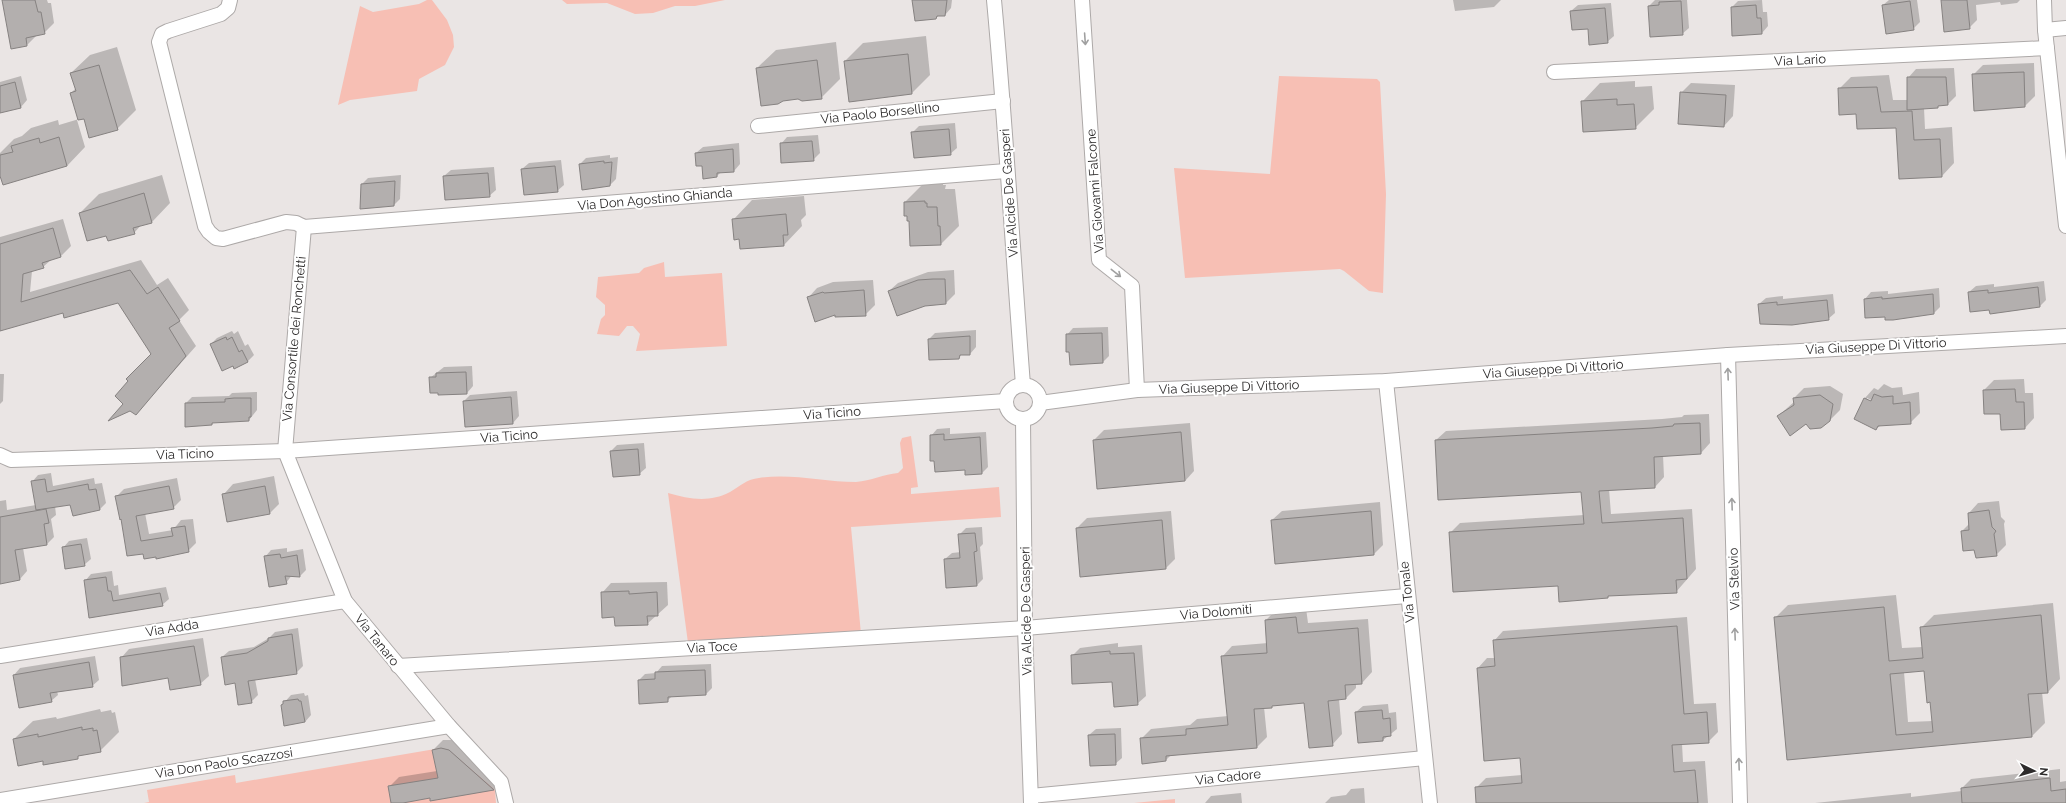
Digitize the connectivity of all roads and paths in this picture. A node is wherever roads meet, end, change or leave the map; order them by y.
1 (230, 0) edge
2 (994, 0) edge
3 (1082, 0) edge
4 (2044, 0) edge
5 (2066, 28) edge
6 (2045, 30) junction
7 (2047, 48) junction
8 (1554, 72) dead end
9 (1003, 101) junction
10 (758, 126) dead end
11 (1006, 171) junction
12 (2064, 183) edge
13 (304, 226) junction
14 (2066, 226) edge
15 (2066, 336) edge
16 (1728, 355) junction
17 (1386, 381) junction
18 (1022, 385) junction
19 (1137, 390) junction
20 (1006, 401) junction
21 (1040, 403) junction
22 (1023, 419) junction
23 (285, 451) junction
24 (4, 460) edge
25 (1407, 596) junction
26 (345, 601) junction
27 (1025, 628) junction
28 (0, 656) edge
29 (398, 666) junction
30 (449, 726) junction
31 (1425, 758) junction
32 (0, 800) edge
33 (1031, 800) edge
34 (506, 803) edge
35 (1430, 803) edge
36 (1740, 803) edge

1 - 13 street, Via Don Agostino Ghianda
2 - 9 street, Via Alcide De Gasperi
3 -> 19 street, Via Giovanni Falcone
4 - 6 street
5 - 6 street
6 - 7 street
7 - 8 street, Via Lario
7 - 12 street
9 - 10 street, Via Paolo Borsellino
9 - 11 street, Via Alcide De Gasperi
11 - 13 street, Via Don Agostino Ghianda
11 - 18 street, Via Alcide De Gasperi
12 - 14 street
13 - 23 street, Via Consortile dei Ronchetti
15 - 16 street, Via Giuseppe Di Vittorio
16 - 17 street, Via Giuseppe Di Vittorio
36 -> 16 street, Via Stelvio
17 - 19 street, Via Giuseppe Di Vittorio
17 - 25 street, Via Tonale
18 - 20 street
18 - 21 street
19 - 21 street, Via Giuseppe Di Vittorio
20 - 22 street
20 - 23 street, Via Ticino
21 - 22 street
22 - 27 street, Via Alcide De Gasperi
23 - 24 street, Via Ticino
23 - 26 street, Via Tanaro
25 - 27 street, Via Dolomiti
25 - 31 street, Via Tonale
26 - 28 street, Via Adda
26 - 29 street, Via Tanaro
27 - 29 street, Via Toce
27 - 33 street, Via Alcide De Gasperi
29 - 30 street, Via Tanaro
30 - 32 street, Via Don Paolo Scazzosi
30 - 34 street, Via Tanaro
31 - 33 street, Via Cadore
31 - 35 street, Via Tonale

